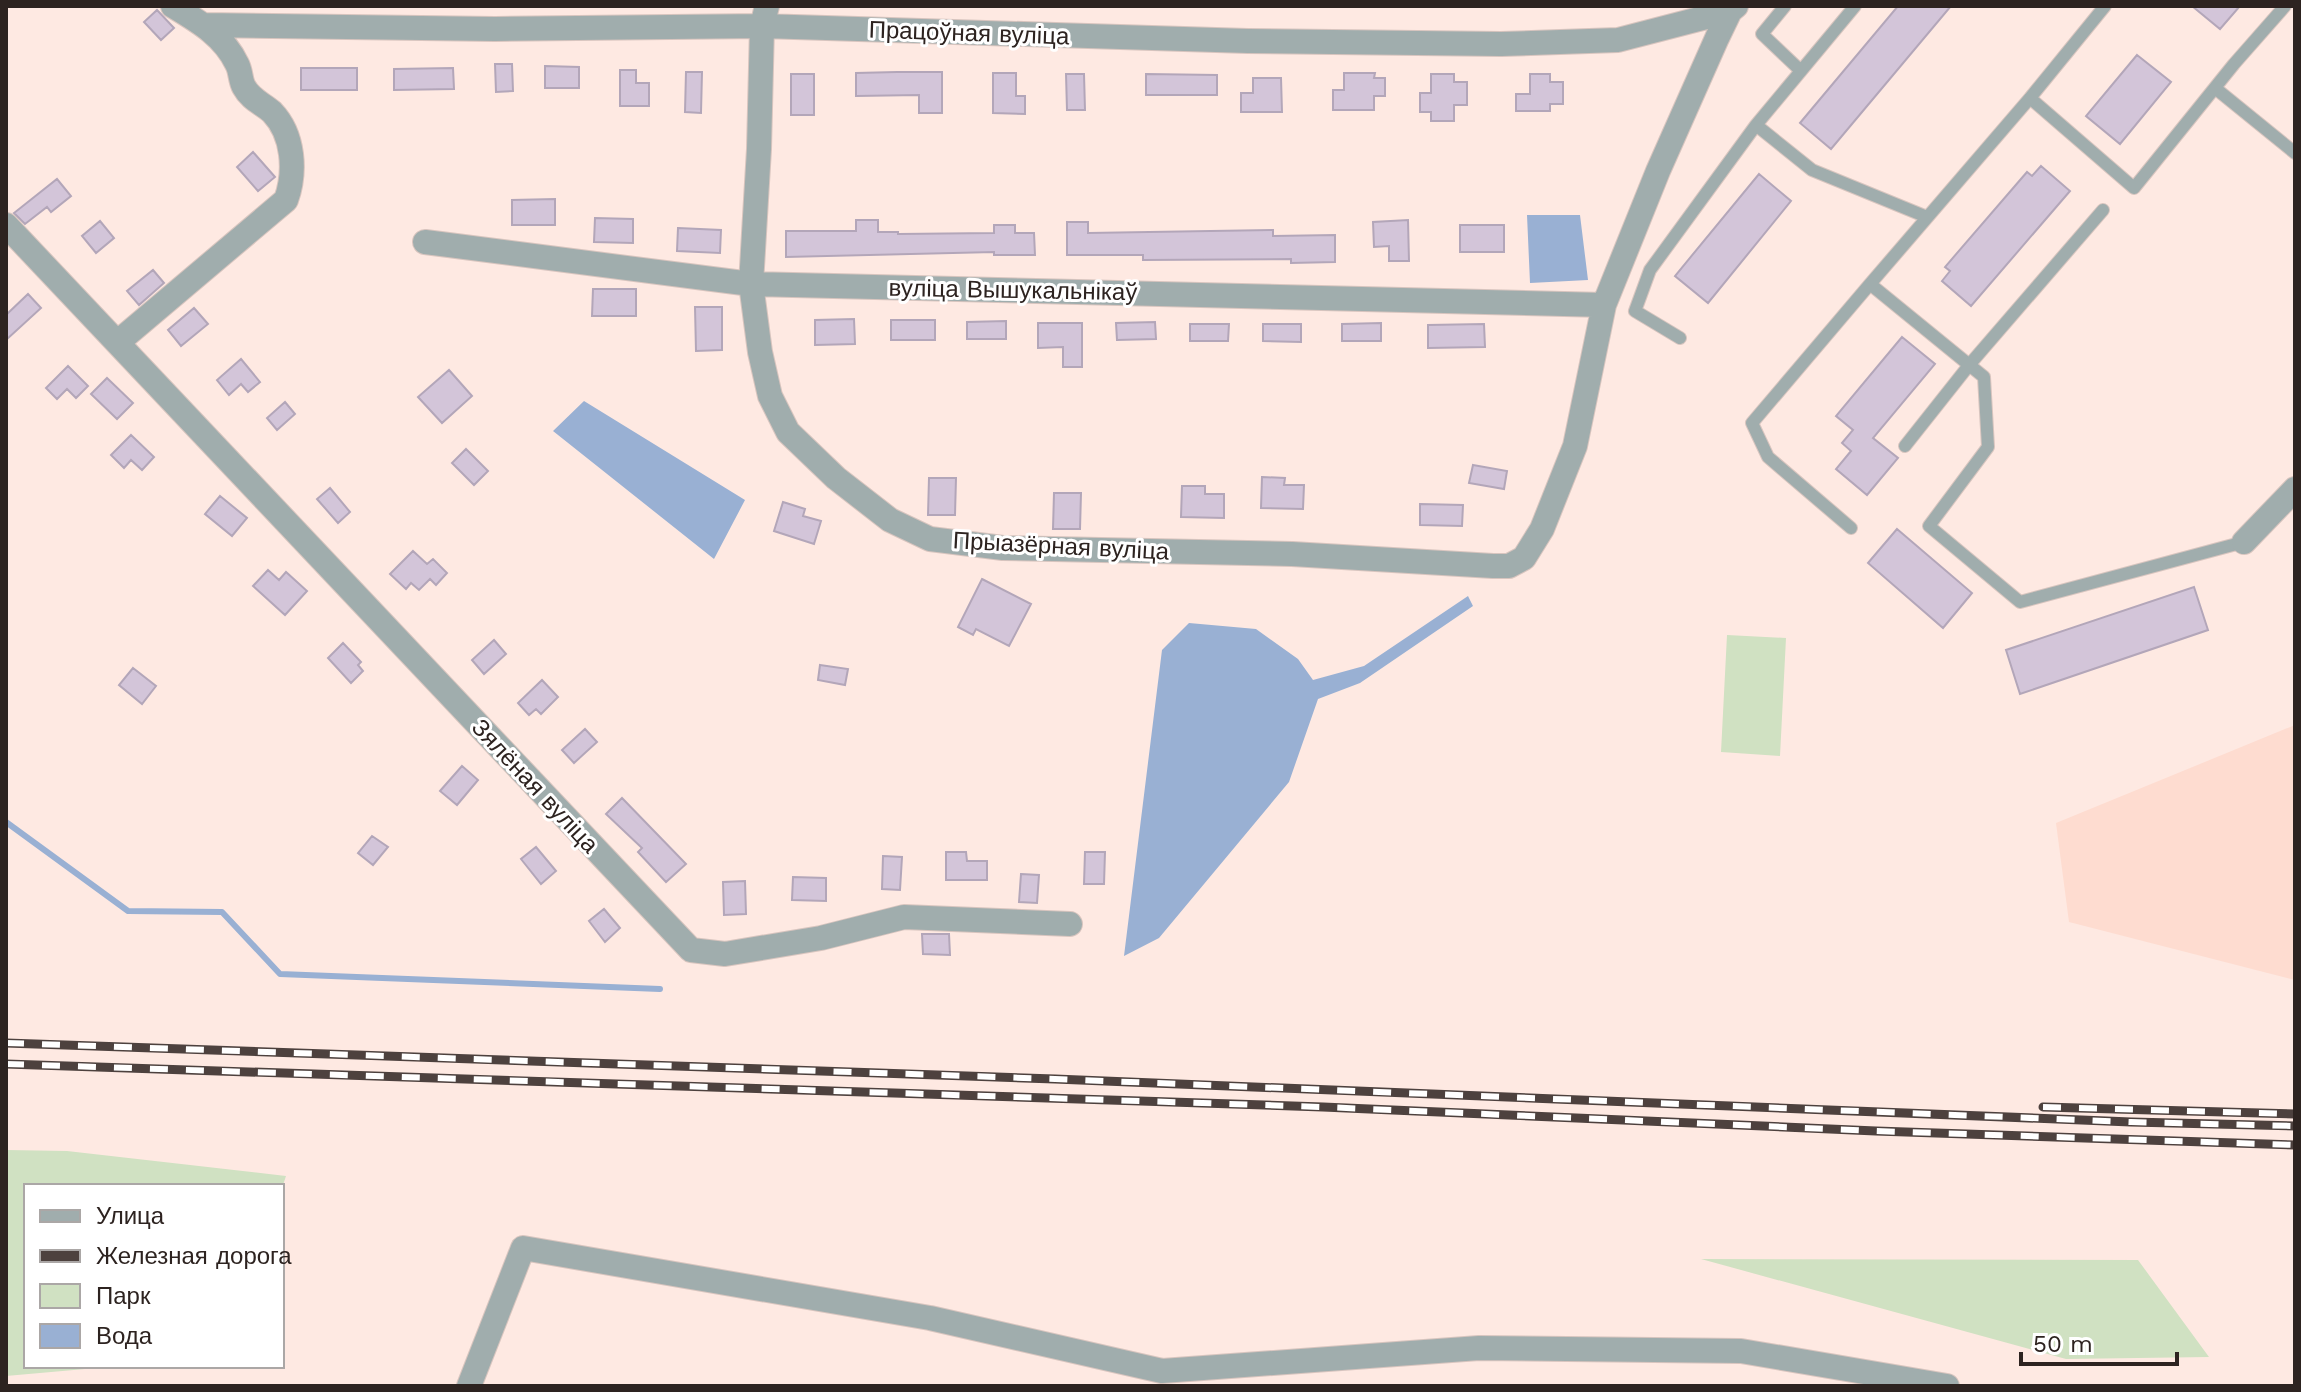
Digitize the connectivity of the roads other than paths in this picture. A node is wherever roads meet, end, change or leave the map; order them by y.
1 (173, 6) edge
2 (1785, 6) edge
3 (1855, 6) edge
4 (2105, 6) edge
5 (2285, 6) edge
6 (1733, 9) edge
7 (765, 16) edge
8 (204, 25) junction
9 (1801, 71) junction
10 (2215, 88) junction
11 (2030, 98) junction
12 (1756, 125) junction
13 (2295, 153) edge
14 (2103, 210) dead end
15 (1927, 217) junction
16 (6, 225) edge
17 (425, 242) dead end
18 (751, 284) junction
19 (1870, 284) junction
20 (1604, 305) junction
21 (1680, 338) dead end
22 (118, 342) junction
23 (1970, 364) junction
24 (1905, 446) dead end
25 (2295, 489) edge
26 (1851, 528) dead end
27 (2244, 542) joint
28 (1070, 924) dead end
29 (469, 1386) edge
30 (1947, 1386) edge

1 - 8 street
2 - 9 lane
3 - 9 lane
4 - 11 lane
5 - 10 lane
6 - 7 street, Працоўная вуліца
6 - 20 street
7 - 8 street, Працоўная вуліца
7 - 18 street, Прыазёрная вуліца
8 - 22 street
9 - 12 lane
10 - 11 lane
10 - 13 lane
11 - 15 lane
12 - 15 lane
12 - 21 lane
14 - 23 lane
15 - 19 lane
16 - 22 street, Зялёная вуліца
17 - 18 street, вуліца Вышукальнікаў
18 - 20 street, вуліца Вышукальнікаў
18 - 20 street, Прыазёрная вуліца
19 - 23 lane
19 - 26 lane
22 - 28 street, Зялёная вуліца
23 - 24 lane
23 - 27 lane
25 - 27 street
29 - 30 street

